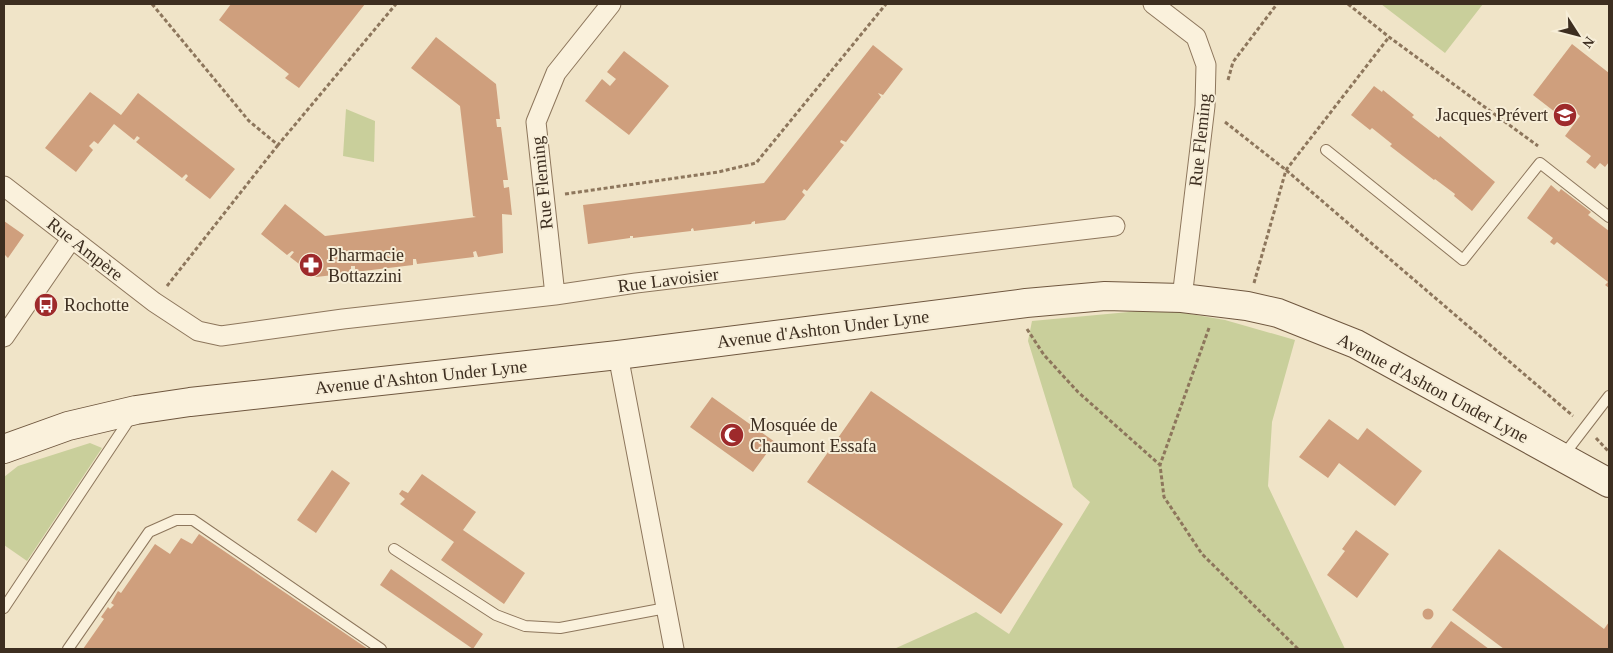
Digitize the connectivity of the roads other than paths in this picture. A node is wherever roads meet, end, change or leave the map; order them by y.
1 (611, 4) edge
2 (1153, 4) edge
3 (1326, 150) dead end
4 (4, 186) edge
5 (1609, 217) edge
6 (1115, 226) dead end
7 (72, 238) junction
8 (555, 295) junction
9 (1182, 298) junction
10 (221, 336) joint
11 (4, 338) edge
12 (618, 355) junction
13 (1609, 396) edge
14 (136, 410) junction
15 (4, 450) edge
16 (1563, 457) junction
17 (1609, 482) edge
18 (394, 549) dead end
19 (4, 608) edge
20 (666, 608) junction
21 (68, 649) edge
22 (382, 649) edge
23 (674, 649) edge

1 - 8 street, Rue Fleming
2 - 9 street, Rue Fleming
3 - 5 lane
4 - 7 street, Rue Ampère
6 - 8 street, Rue Lavoisier
7 - 10 street, Rue Ampère
7 - 11 street
8 - 10 street, Rue Lavoisier
9 - 12 street, Avenue d'Ashton Under Lyne
9 - 16 street, Avenue d'Ashton Under Lyne
12 - 14 street, Avenue d'Ashton Under Lyne
12 - 20 street
13 - 16 lane
14 - 15 street, Avenue d'Ashton Under Lyne
14 - 19 lane
16 - 17 street, Avenue d'Ashton Under Lyne
18 - 20 lane
20 - 23 street
21 - 22 lane

